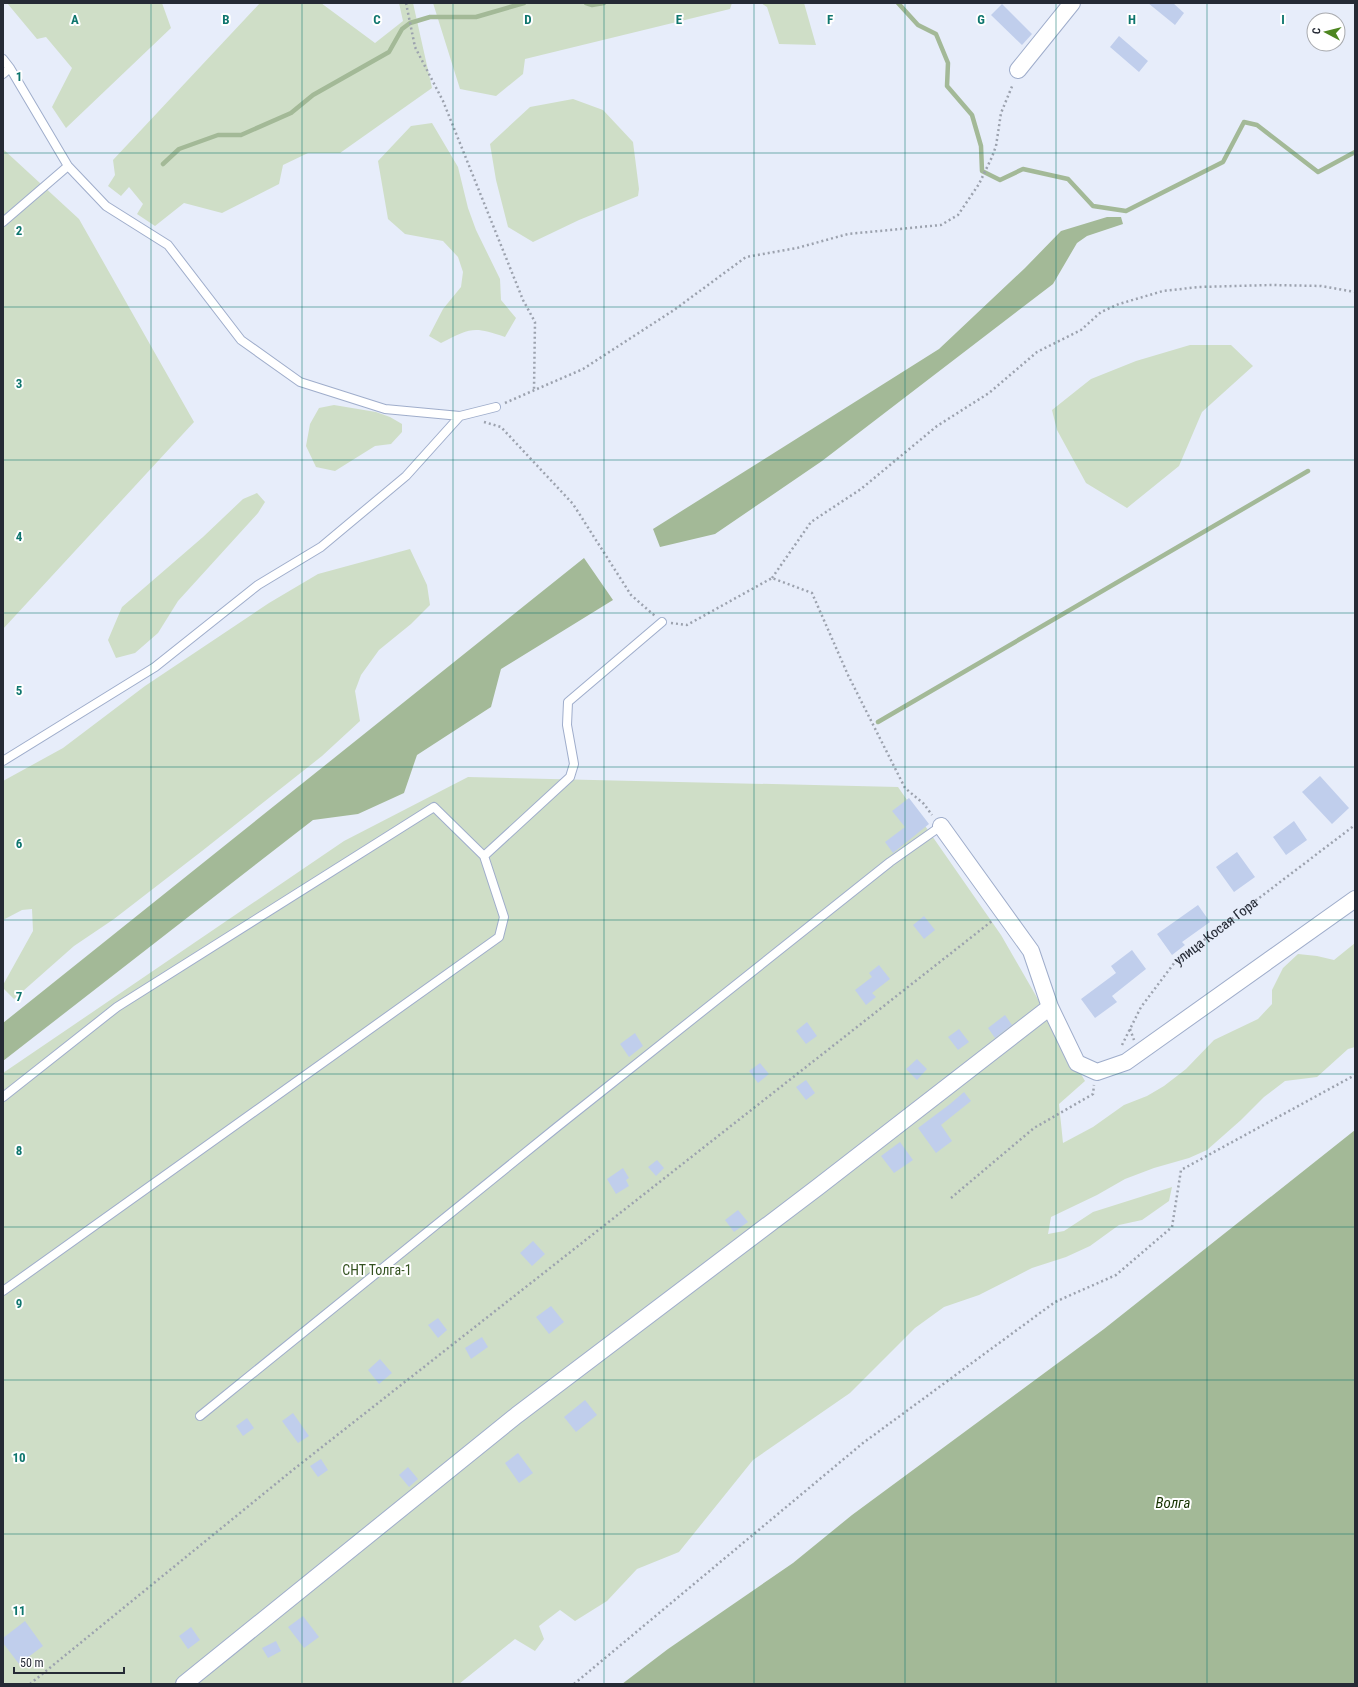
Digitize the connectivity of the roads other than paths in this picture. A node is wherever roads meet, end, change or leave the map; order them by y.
1 (1072, 3) edge
2 (3, 59) edge
3 (10, 68) junction
4 (1018, 70) road end
5 (3, 74) edge
6 (68, 166) junction
7 (3, 222) edge
8 (496, 407) road end
9 (460, 416) junction
10 (662, 622) road end
11 (4, 759) edge
12 (941, 826) joint
13 (484, 856) junction
14 (1355, 898) edge
15 (1050, 1006) junction
16 (3, 1097) edge
17 (3, 1291) edge
18 (200, 1416) dead end
19 (184, 1684) edge

1 - 4 street
2 - 3 lane
3 - 5 lane
3 - 6 lane
6 - 7 lane
6 - 9 lane
8 - 9 lane
9 - 11 lane
10 - 13 lane
12 - 15 street
12 - 18 lane
13 - 16 lane
13 - 17 lane
14 - 15 street
15 - 19 street

